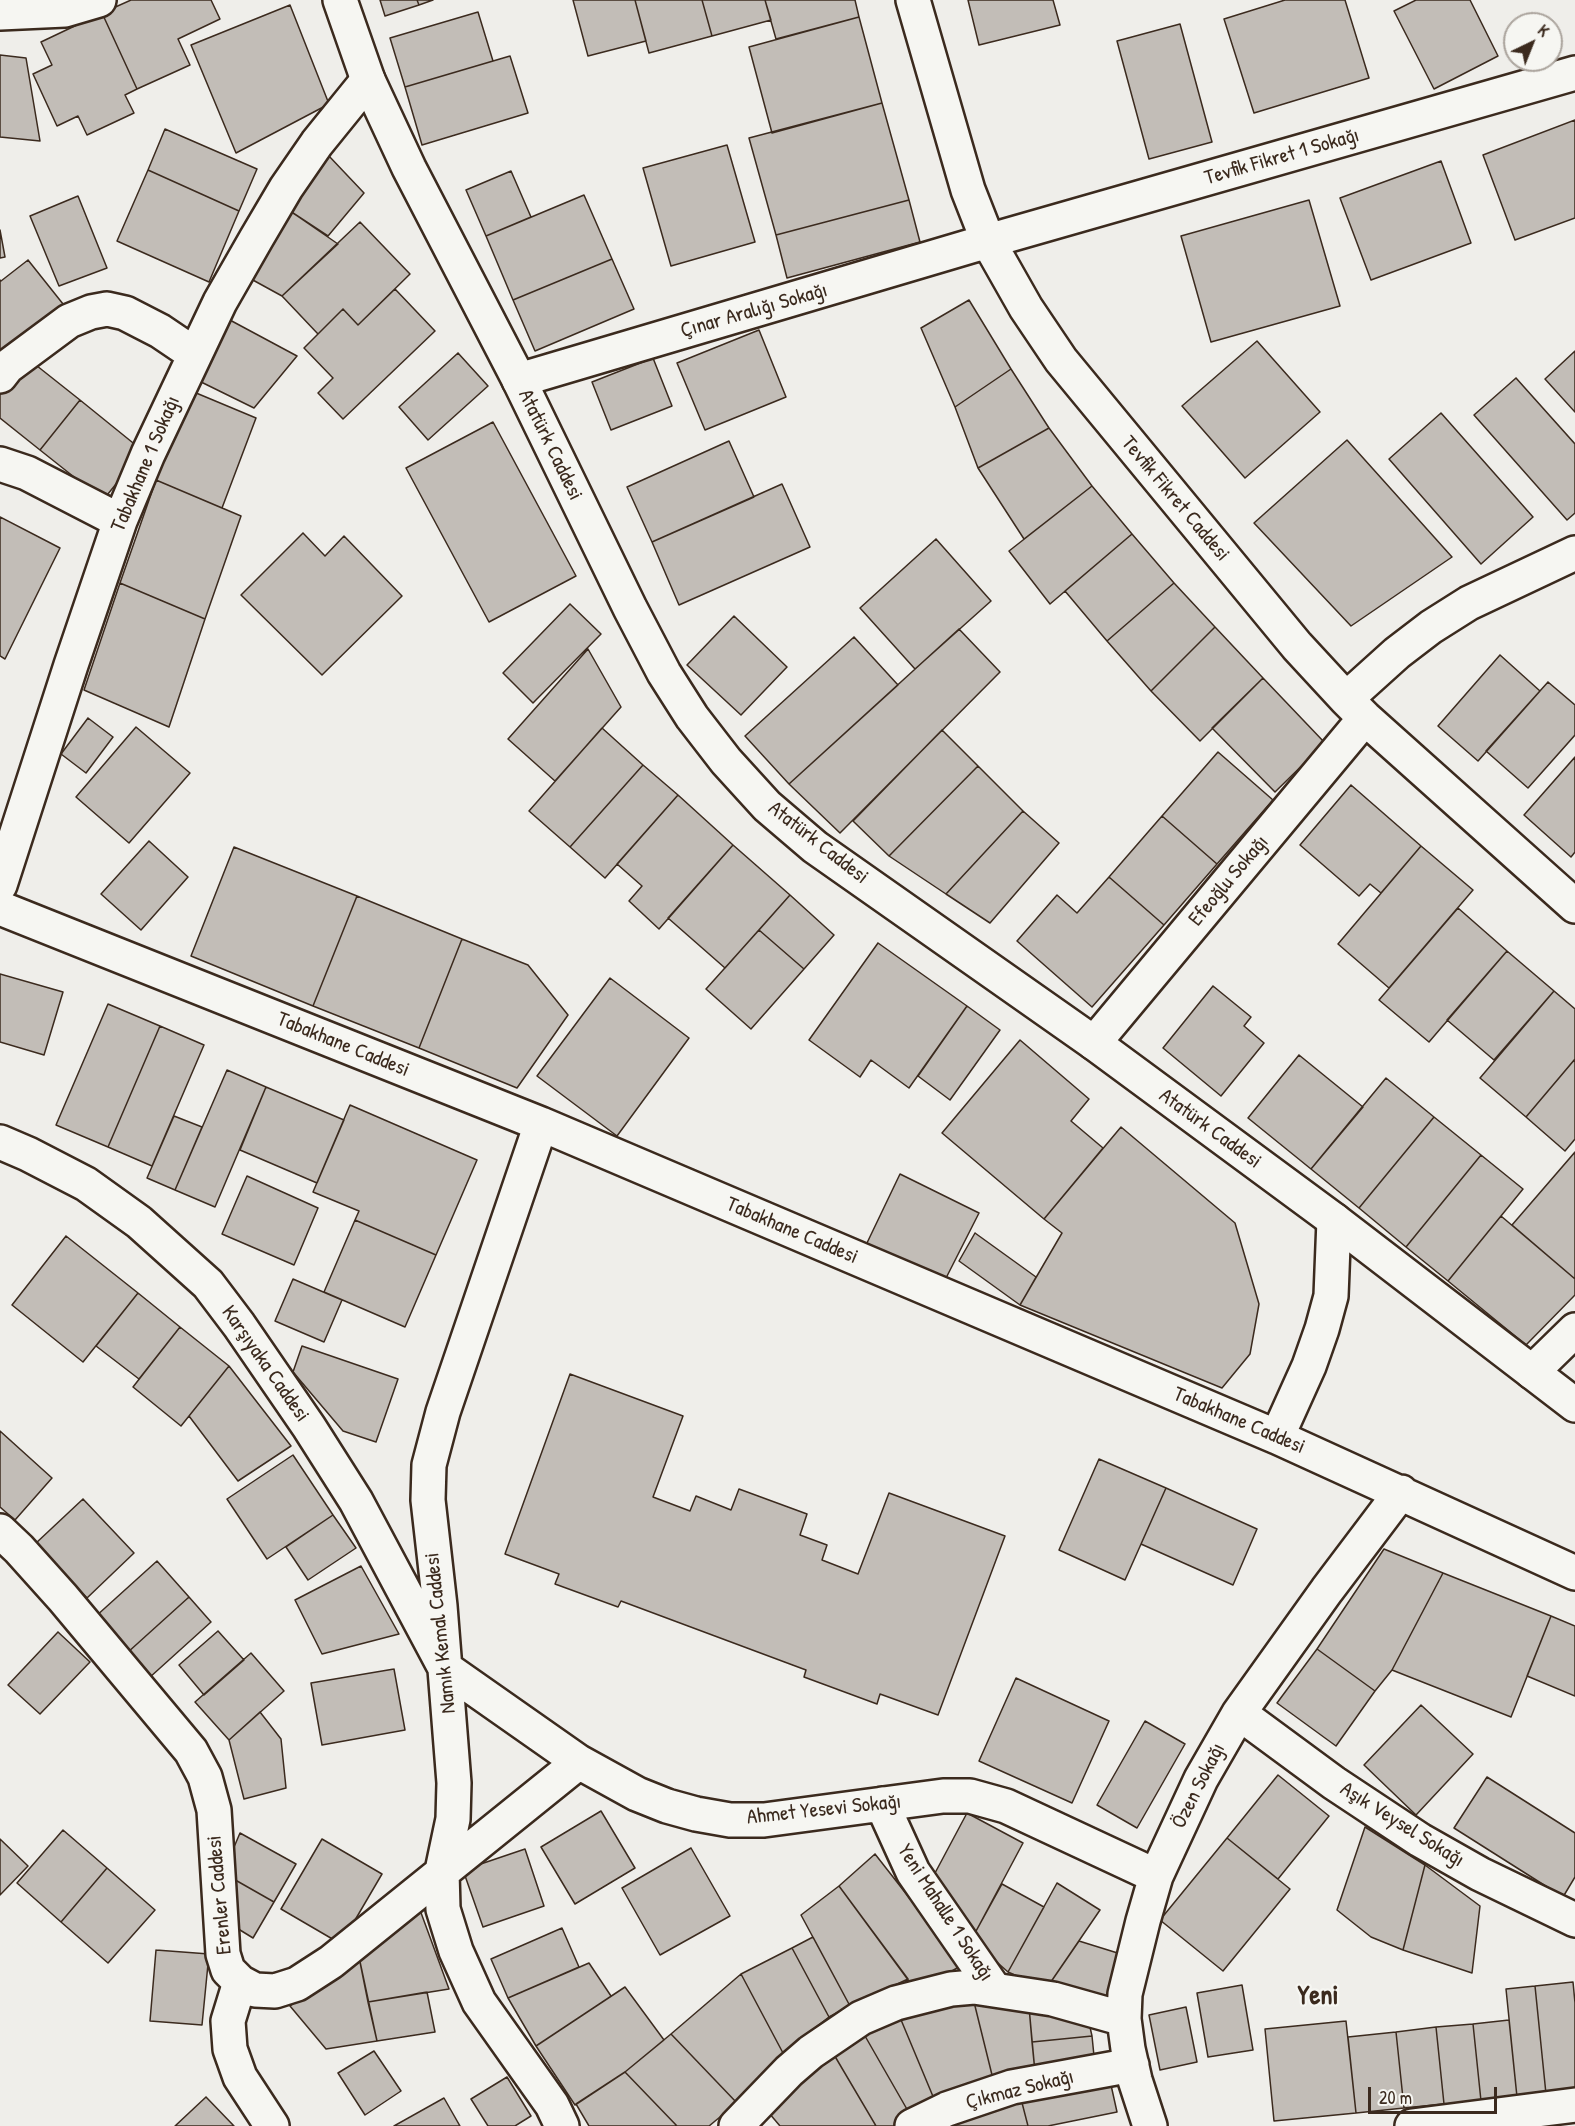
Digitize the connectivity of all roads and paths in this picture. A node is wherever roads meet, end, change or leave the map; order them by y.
1 (99, 0) edge
2 (340, 0) edge
3 (913, 0) edge
4 (0, 13) edge
5 (1575, 74) edge
6 (368, 80) junction
7 (988, 242) junction
8 (194, 354) junction
9 (0, 376) edge
10 (519, 380) junction
11 (0, 464) edge
12 (120, 521) junction
13 (1575, 553) edge
14 (1356, 709) junction
15 (0, 885) edge
16 (1575, 906) edge
17 (0, 908) edge
18 (1094, 1043) junction
19 (541, 1124) junction
20 (0, 1142) edge
21 (1334, 1220) junction
22 (1575, 1330) edge
23 (1532, 1372) junction
24 (1575, 1405) edge
25 (1277, 1437) junction
26 (1401, 1492) junction
27 (0, 1531) edge
28 (1575, 1573) edge
29 (445, 1668) junction
30 (1239, 1713) junction
31 (579, 1762) junction
32 (882, 1804) junction
33 (442, 1871) junction
34 (1156, 1876) junction
35 (1575, 1920) edge
36 (240, 1982) junction
37 (994, 1989) junction
38 (1124, 2019) junction
39 (1132, 2065) junction
40 (1575, 2105) edge
41 (1501, 2121) edge
42 (272, 2126) edge
43 (562, 2126) edge
44 (736, 2126) edge
45 (914, 2126) edge
46 (1150, 2126) edge
47 (1412, 2126) edge

1 - 4 street
2 - 6 street, Atatürk Caddesi
3 - 7 street, Tevfik Fikret Caddesi
5 - 7 street, Tevfik Fikret 1 Sokağı
6 - 8 street, Tabakhane 1 Sokağı
6 - 10 street, Atatürk Caddesi
7 - 10 street, Çınar Aralığı Sokağı
7 - 14 street, Tevfik Fikret Caddesi
8 - 9 street
8 - 12 street, Tabakhane 1 Sokağı
10 - 18 street, Atatürk Caddesi
11 - 12 street
12 - 15 street, Tabakhane 1 Sokağı
13 - 14 street, Efeoğlu Sokağı
14 - 16 street, Tevfik Fikret Caddesi
14 - 18 street, Efeoğlu Sokağı
17 - 19 street, Tabakhane Caddesi
18 - 21 street, Atatürk Caddesi
19 - 25 street, Tabakhane Caddesi
19 - 29 street, Namık Kemal Caddesi
20 - 29 street, Karşıyaka Caddesi
21 - 23 street, Atatürk Caddesi
21 - 25 street
22 - 23 street
23 - 24 street, Atatürk Caddesi
25 - 26 street, Tabakhane Caddesi
26 - 28 street, Tabakhane Caddesi
26 - 30 street, Özen Sokağı
27 - 36 street, Erenler Caddesi
29 - 31 street, Ahmet Yesevi Sokağı
29 - 33 street, Namık Kemal Caddesi
30 - 34 street, Özen Sokağı
30 - 35 street, Aşık Veysel Sokağı
31 - 32 street, Ahmet Yesevi Sokağı
31 - 33 street, Erenler Caddesi
32 - 34 street, Ahmet Yesevi Sokağı
32 - 37 street, Yeni Mahalle 1 Sokağı
33 - 36 street, Erenler Caddesi
33 - 43 street, Namık Kemal Caddesi
34 - 38 street, Özen Sokağı
36 - 42 street
37 - 38 street
37 - 44 street
38 - 39 street, Özen Sokağı
39 - 45 street, Çıkmaz Sokağı
39 - 46 street, Özen Sokağı
40 - 41 street
41 - 47 street

